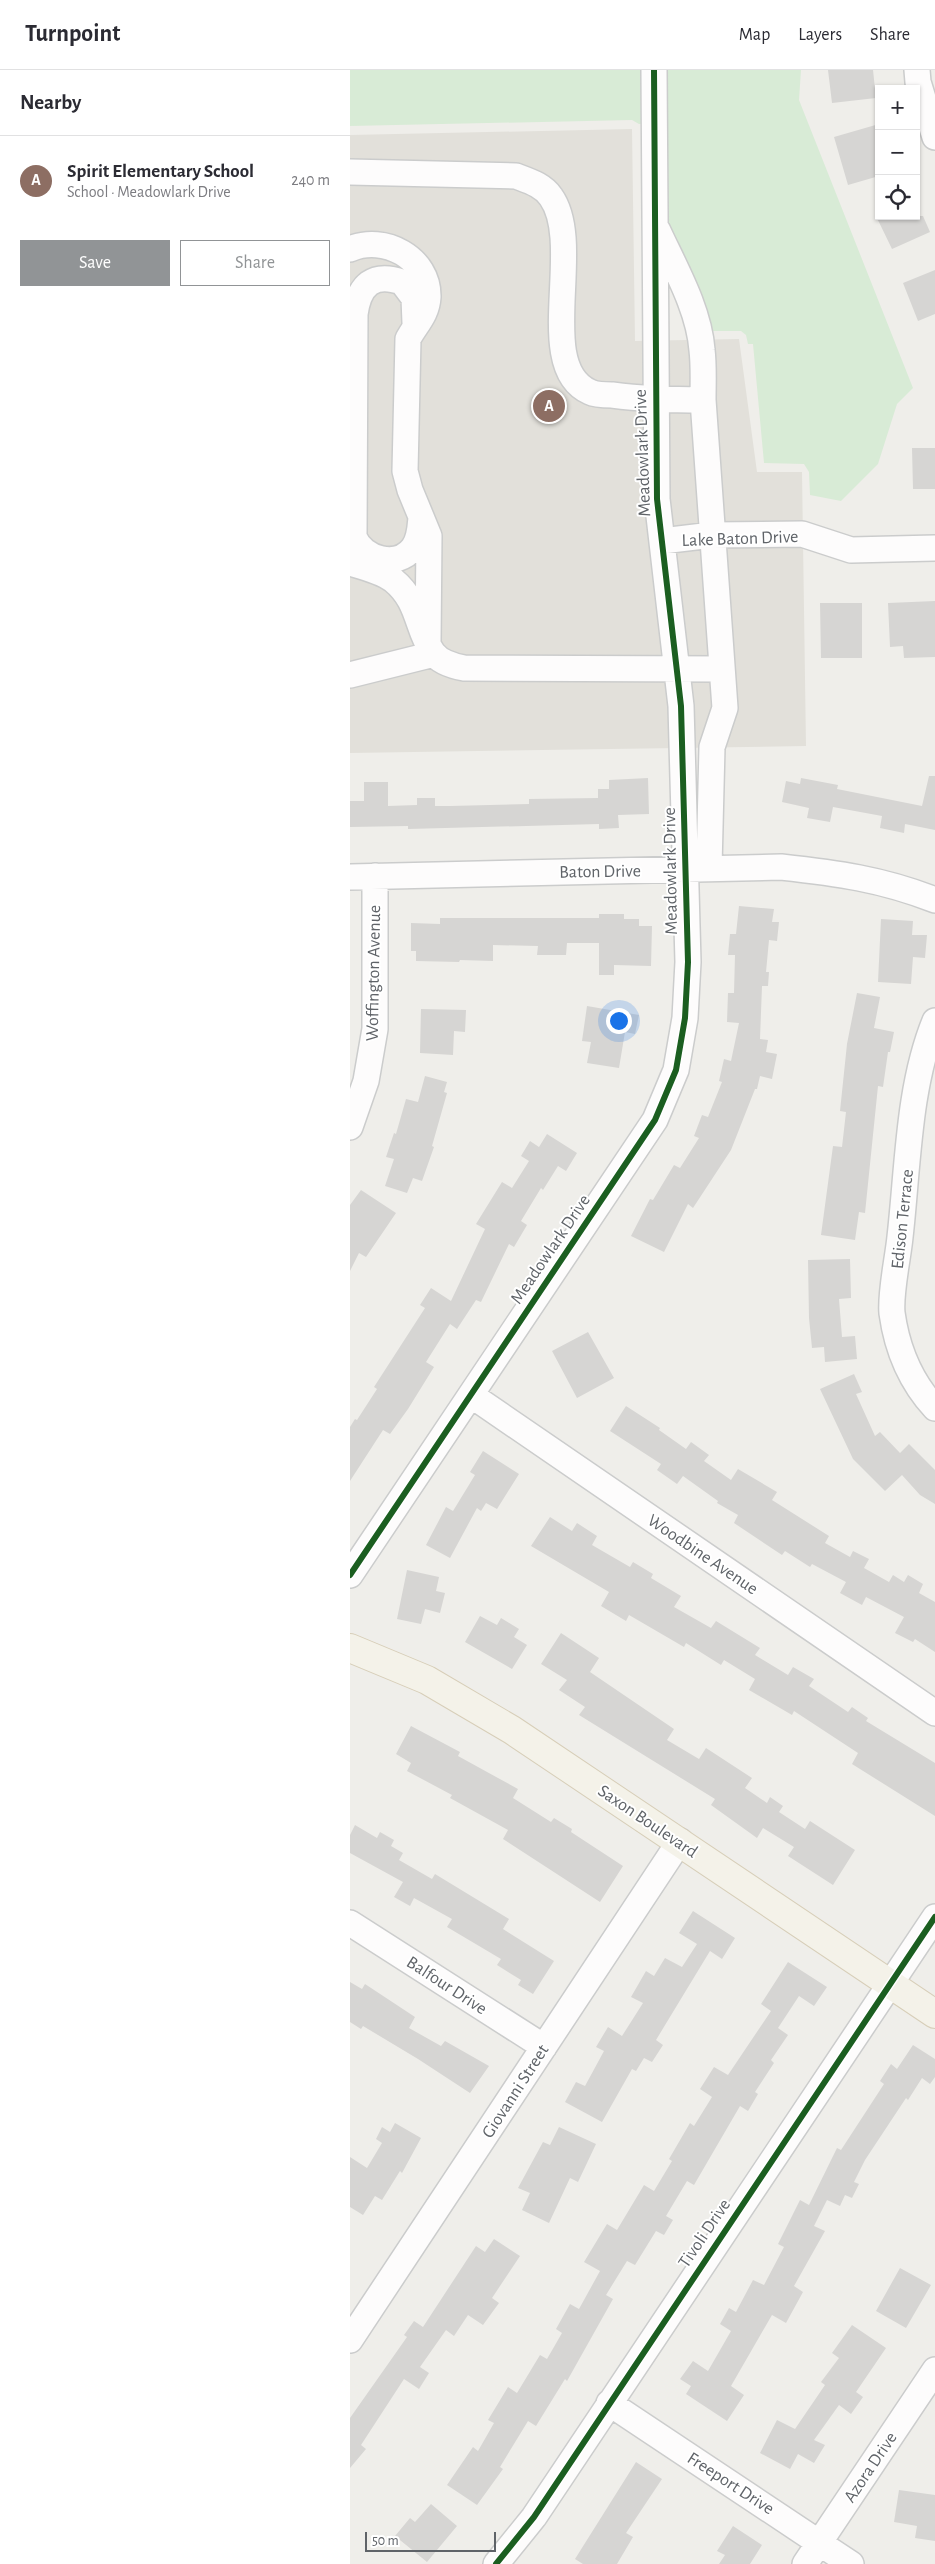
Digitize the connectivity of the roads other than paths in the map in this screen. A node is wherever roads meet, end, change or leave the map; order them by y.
1 (654, 70) edge
2 (918, 70) edge
3 (935, 137) edge
4 (355, 177) edge
5 (654, 224) junction
6 (350, 249) edge
7 (414, 328) junction
8 (656, 400) junction
9 (703, 400) junction
10 (422, 514) junction
11 (712, 535) junction
12 (662, 542) junction
13 (935, 548) edge
14 (361, 561) edge
15 (431, 648) junction
16 (677, 669) junction
17 (722, 669) junction
18 (350, 675) edge
19 (697, 868) junction
20 (375, 876) junction
21 (350, 877) edge
22 (935, 900) edge
23 (935, 1021) edge
24 (350, 1127) edge
25 (471, 1395) junction
26 (935, 1408) edge
27 (350, 1575) edge
28 (350, 1648) edge
29 (935, 1713) edge
30 (680, 1841) junction
31 (935, 1917) edge
32 (350, 1923) edge
33 (890, 1982) junction
34 (935, 2014) edge
35 (544, 2047) junction
36 (350, 2340) edge
37 (935, 2370) edge
38 (609, 2404) junction
39 (820, 2542) junction
40 (496, 2564) edge
41 (804, 2564) edge
42 (851, 2564) edge

1 - 5 street, Meadowlark Drive
2 - 3 street
4 - 8 street
5 - 8 street, Meadowlark Drive
5 - 9 street, Meadowlark Drive
6 - 7 street
7 - 10 street
7 - 14 street
8 - 9 street
8 - 12 street, Meadowlark Drive
9 - 11 street, Meadowlark Drive
10 - 14 street
10 - 15 street
11 - 12 street, Lake Baton Drive
11 - 13 street, Lake Baton Drive
11 - 17 street, Meadowlark Drive
12 - 16 street, Meadowlark Drive
14 - 15 street
15 - 16 street
15 - 18 street
16 - 17 street
16 - 19 street, Meadowlark Drive
17 - 19 street, Meadowlark Drive
19 - 20 street, Baton Drive
19 - 22 street, Baton Drive
19 - 25 street, Meadowlark Drive
20 - 21 street, Baton Drive
20 - 24 street, Woffington Avenue
23 - 26 street, Edison Terrace
25 - 27 street, Meadowlark Drive
25 - 29 street, Woodbine Avenue
28 - 30 main road, Saxon Boulevard
30 - 33 main road, Saxon Boulevard
30 - 35 street, Giovanni Street
31 - 33 street, Tivoli Drive
32 - 35 street, Balfour Drive
33 - 34 main road, Saxon Boulevard
33 - 38 street, Tivoli Drive
35 - 36 street, Giovanni Street
37 - 39 street, Azora Drive
38 - 39 street, Freeport Drive
38 - 40 street, Tivoli Drive
39 - 41 street, Azora Drive
39 - 42 street, Freeport Drive

